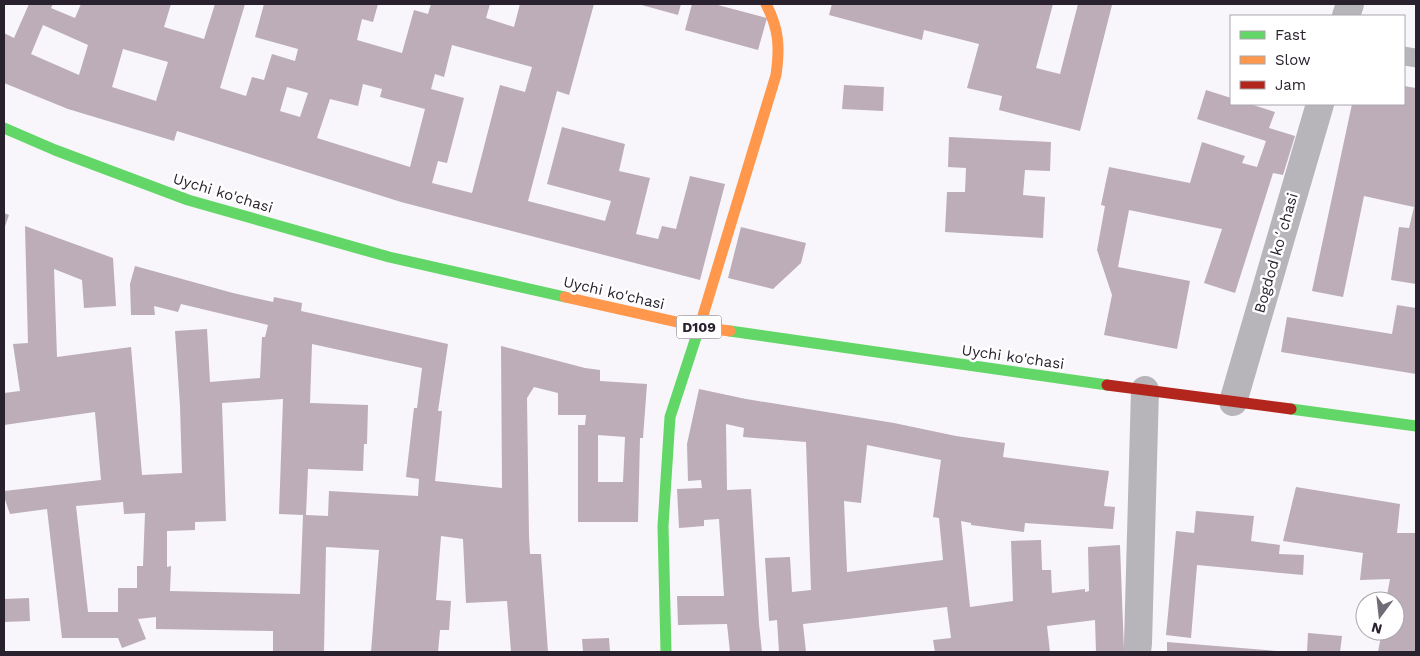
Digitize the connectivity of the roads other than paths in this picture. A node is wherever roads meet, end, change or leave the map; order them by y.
1 (766, 4) edge
2 (1320, 105) edge
3 (4, 128) edge
4 (699, 327) junction
5 (1145, 390) junction
6 (1233, 402) junction
7 (1416, 426) edge
8 (666, 652) edge
9 (1137, 652) edge

1 - 4 main road
2 - 6 street, Bogdod koʻchasi
3 - 4 main road, Uychi ko'chasi / D109
4 - 5 main road, Uychi ko'chasi / D109
4 - 8 main road
5 - 6 main road, Uychi ko'chasi / D109
5 - 9 street
6 - 7 main road, Uychi ko'chasi / D109

